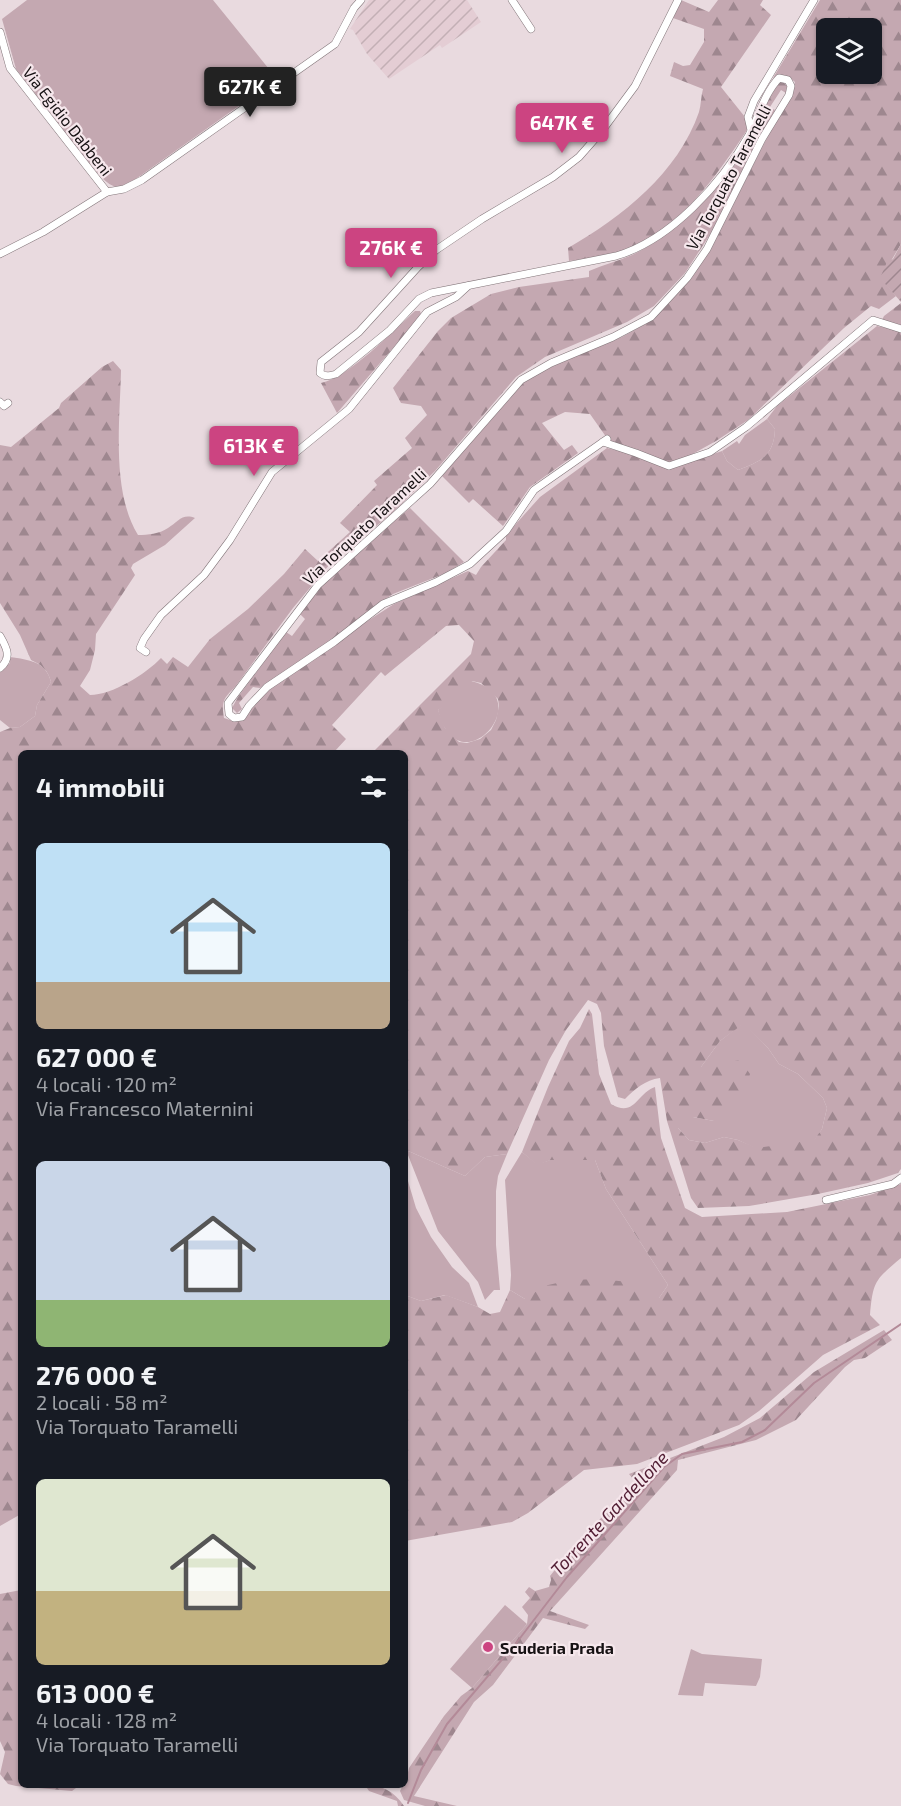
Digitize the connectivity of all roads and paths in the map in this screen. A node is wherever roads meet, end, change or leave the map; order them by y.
1 (361, 0) edge
2 (512, 0) edge
3 (678, 0) edge
4 (814, 0) edge
5 (531, 29) dead end
6 (0, 32) edge
7 (752, 130) junction
8 (107, 192) junction
9 (0, 254) edge
10 (470, 285) junction
11 (419, 298) junction
12 (427, 312) junction
13 (901, 329) edge
14 (0, 636) edge
15 (146, 652) dead end
16 (0, 668) edge
17 (901, 1178) edge
18 (825, 1200) dead end

1 - 8 street
2 - 5 street
3 - 11 street
4 - 7 street, Via Torquato Taramelli
6 - 8 street, Via Egidio Dabbeni
7 - 10 street, Via Torquato Taramelli
7 - 13 street, Via Torquato Taramelli
8 - 9 street
10 - 11 street, Via Torquato Taramelli
10 - 12 street, Via Torquato Taramelli
11 - 12 street
12 - 15 street, Via Torquato Taramelli
14 - 16 street
17 - 18 street

